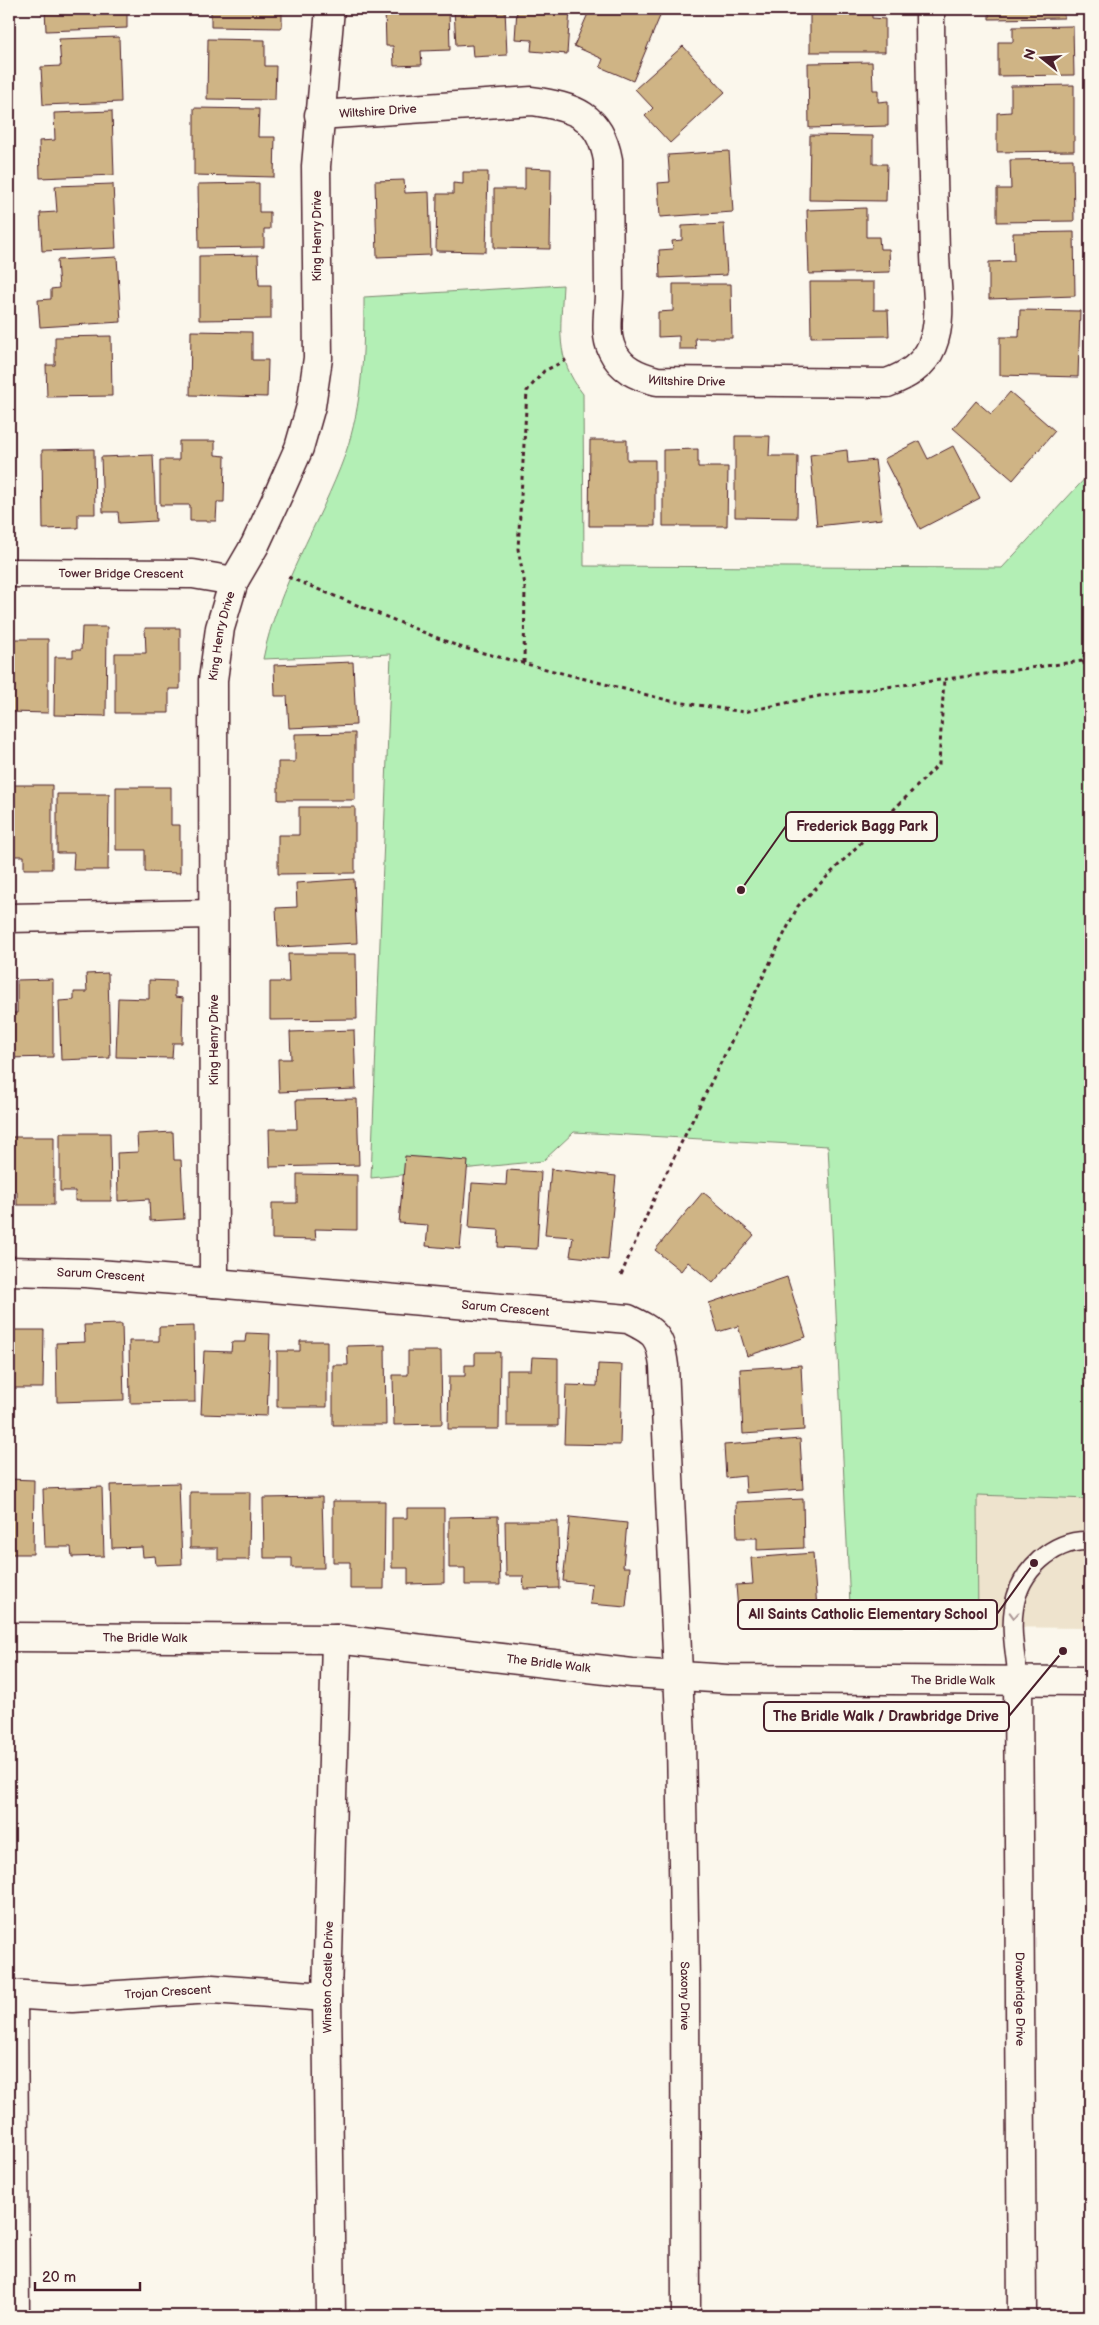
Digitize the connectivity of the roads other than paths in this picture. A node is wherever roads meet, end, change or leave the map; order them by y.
1 (330, 9) edge
2 (930, 9) edge
3 (319, 115) junction
4 (9, 573) edge
5 (234, 580) junction
6 (213, 914) junction
7 (9, 918) edge
8 (9, 1270) edge
9 (214, 1283) junction
10 (1090, 1541) edge
11 (9, 1637) edge
12 (336, 1639) junction
13 (678, 1676) junction
14 (1018, 1681) junction
15 (1090, 1681) edge
16 (11, 1994) edge
17 (327, 1997) junction
18 (14, 2316) edge
19 (331, 2316) edge
20 (686, 2316) edge
21 (1022, 2316) edge

1 - 3 street, King Henry Drive
2 - 3 street, Wiltshire Drive
3 - 5 street, King Henry Drive
4 - 5 street, Tower Bridge Crescent
5 - 6 street, King Henry Drive
6 - 7 street
6 - 9 street, King Henry Drive
8 - 9 street, Sarum Crescent
9 - 13 street, Sarum Crescent
10 -> 14 lane
11 - 12 street, The Bridle Walk
12 - 13 street, The Bridle Walk
12 - 17 street, Winston Castle Drive
13 - 14 street, The Bridle Walk
13 - 20 street, Saxony Drive
14 - 15 street, The Bridle Walk
14 - 21 street, Drawbridge Drive
16 - 17 street, Trojan Crescent
16 - 18 street
17 - 19 street, Winston Castle Drive

